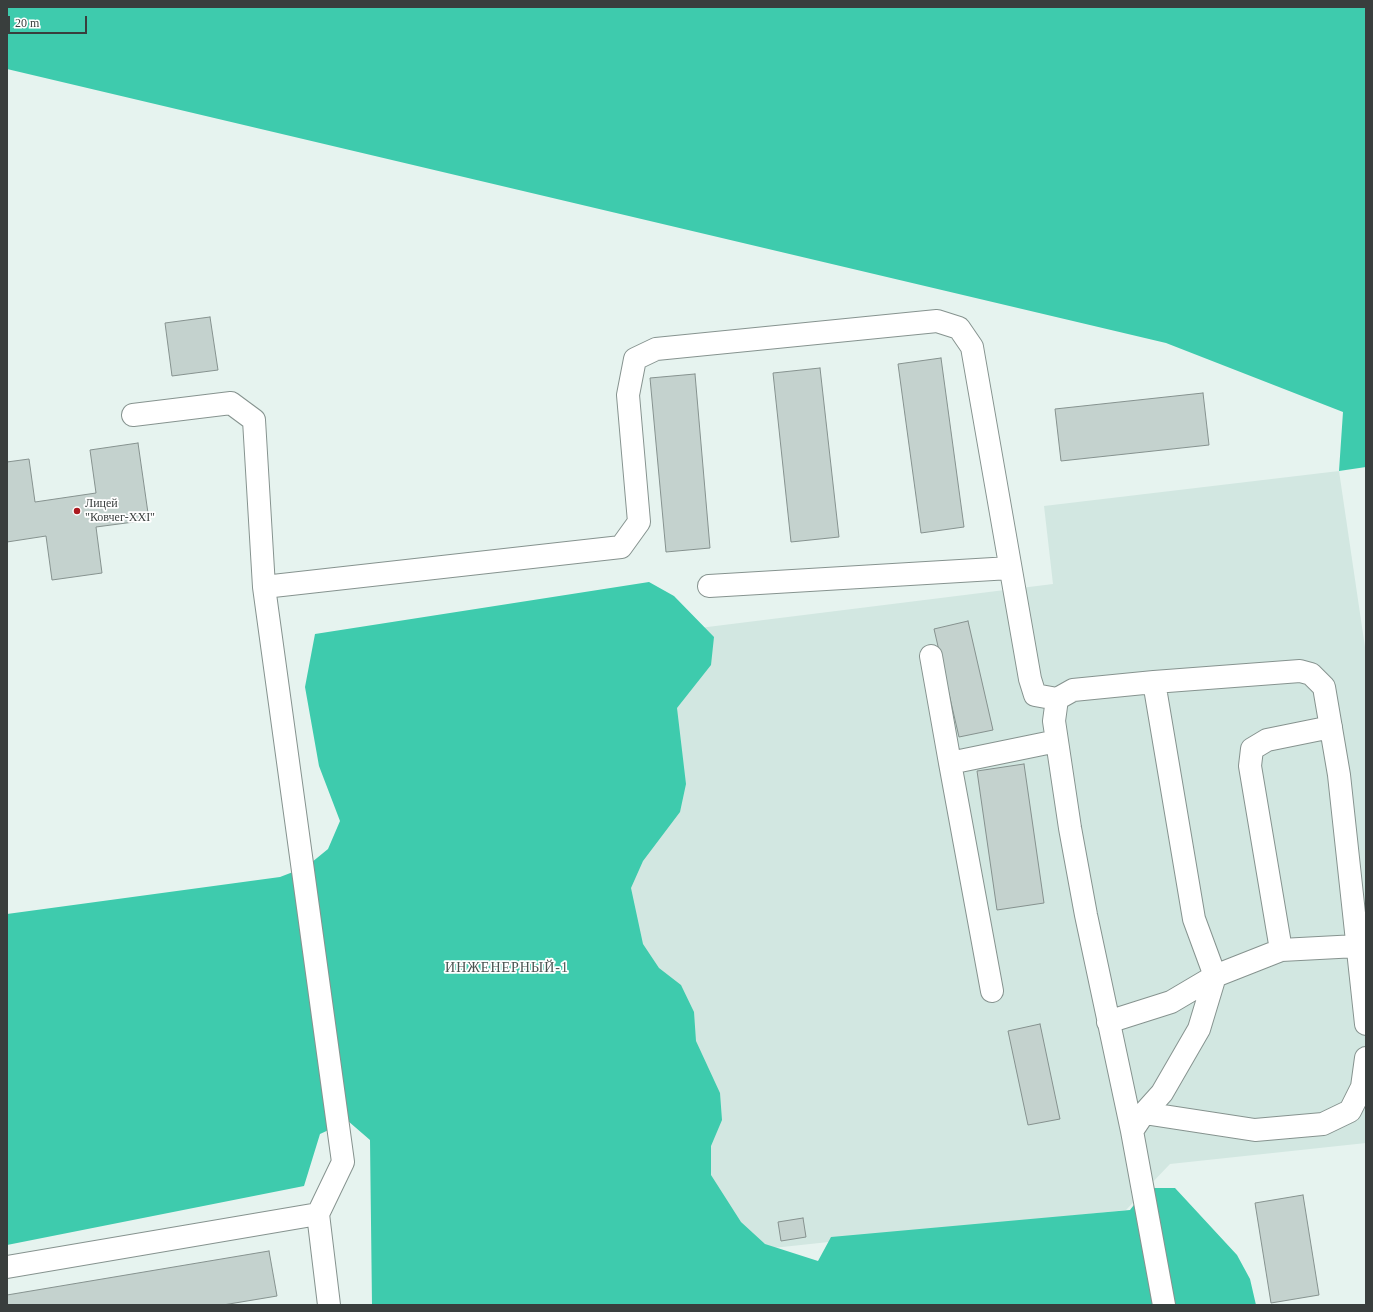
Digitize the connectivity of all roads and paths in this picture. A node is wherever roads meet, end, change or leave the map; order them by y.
1 (134, 415) dead end
2 (1010, 568) junction
3 (710, 586) dead end
4 (264, 587) junction
5 (931, 656) dead end
6 (1154, 682) junction
7 (1057, 699) junction
8 (1331, 727) junction
9 (1057, 741) junction
10 (950, 763) junction
11 (1357, 946) junction
12 (1281, 950) junction
13 (1215, 976) junction
14 (992, 991) dead end
15 (1108, 1022) junction
16 (1366, 1024) edge
17 (1366, 1058) edge
18 (1144, 1113) junction
19 (1132, 1131) junction
20 (318, 1214) junction
21 (7, 1267) edge
22 (329, 1305) edge
23 (1164, 1305) edge

1 - 4 lane
2 - 3 lane
2 - 4 lane
2 - 7 lane
4 - 20 lane
5 - 10 lane
6 - 7 lane
6 - 8 lane
6 - 13 lane
7 - 9 lane
8 - 11 lane
8 - 12 lane
9 - 10 lane
9 - 15 lane
10 - 14 lane
11 - 12 lane
11 - 16 lane
12 - 13 lane
13 - 15 lane
13 - 18 lane
15 - 19 lane
17 - 18 lane
18 - 19 lane
19 - 23 lane
20 - 21 lane
20 - 22 lane

